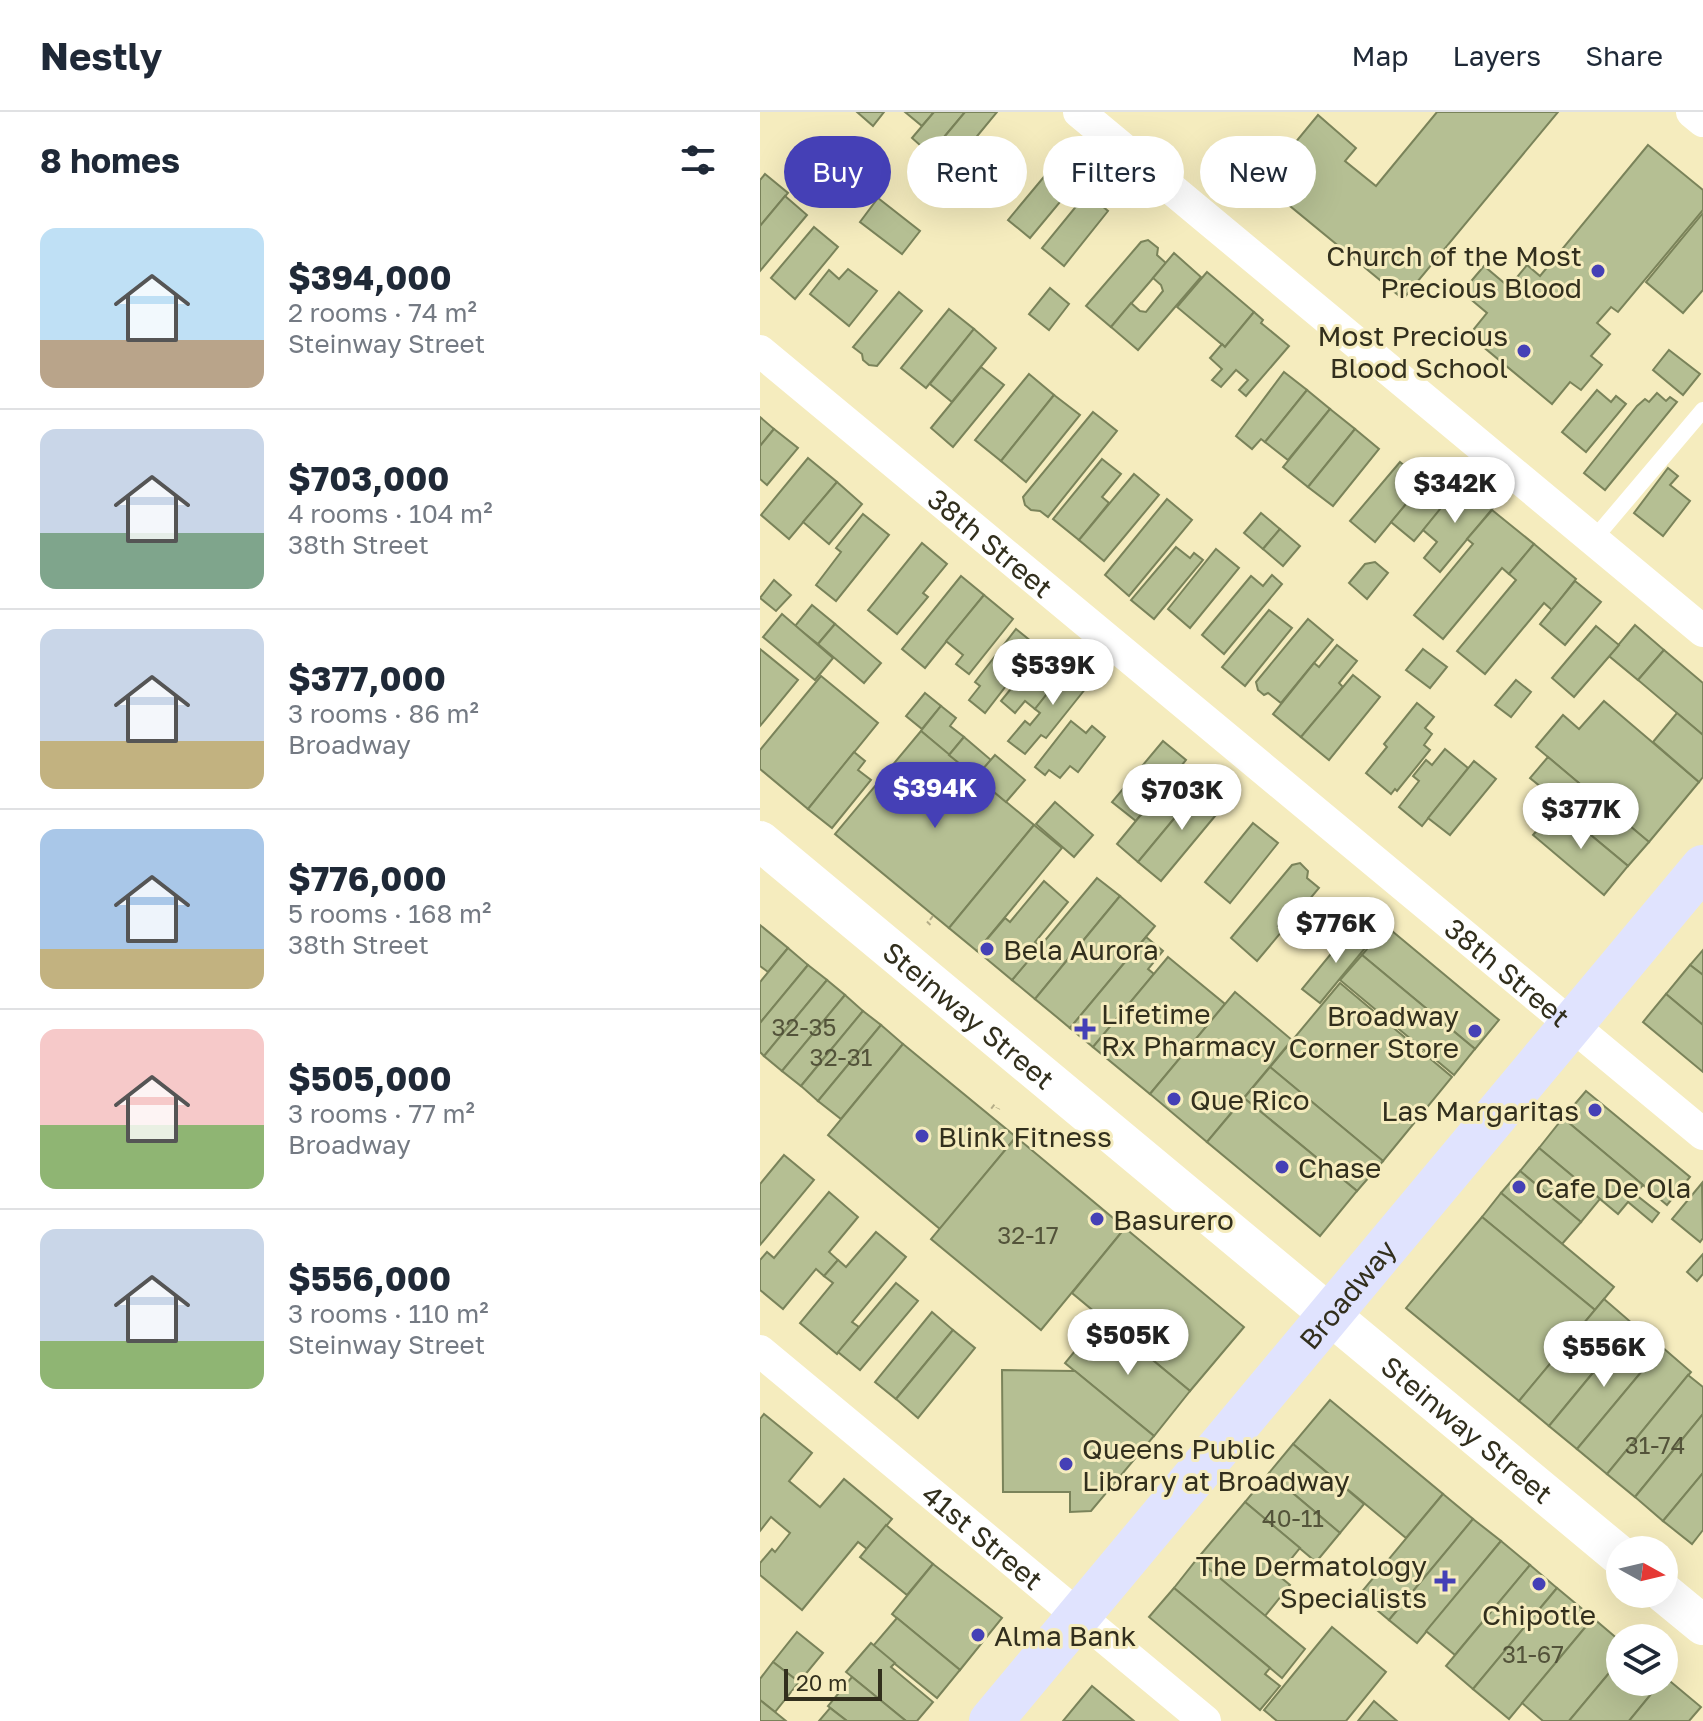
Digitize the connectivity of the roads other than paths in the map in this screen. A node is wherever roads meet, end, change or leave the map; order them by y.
1 (1079, 112) edge
2 (1692, 112) edge
3 (1703, 121) edge
4 (760, 351) edge
5 (1703, 410) edge
6 (1593, 540) junction
7 (1703, 631) edge
8 (760, 841) edge
9 (1703, 867) edge
10 (1570, 1024) junction
11 (1703, 1134) edge
12 (1329, 1314) junction
13 (760, 1351) edge
14 (1606, 1544) edge
15 (1678, 1604) edge
16 (1079, 1616) junction
17 (1703, 1625) edge
18 (991, 1721) edge
19 (1205, 1721) edge

1 - 6 street
2 - 3 street
4 - 10 street, 38th Street
5 - 6 lane
6 - 7 street
8 - 12 street, Steinway Street
9 - 10 main road, Broadway
10 - 11 street, 38th Street
10 - 12 main road, Broadway
12 - 14 street, Steinway Street
12 - 16 main road, Broadway
13 - 16 street, 41st Street
15 - 17 street
16 - 18 main road, Broadway
16 - 19 street, 41st Street

